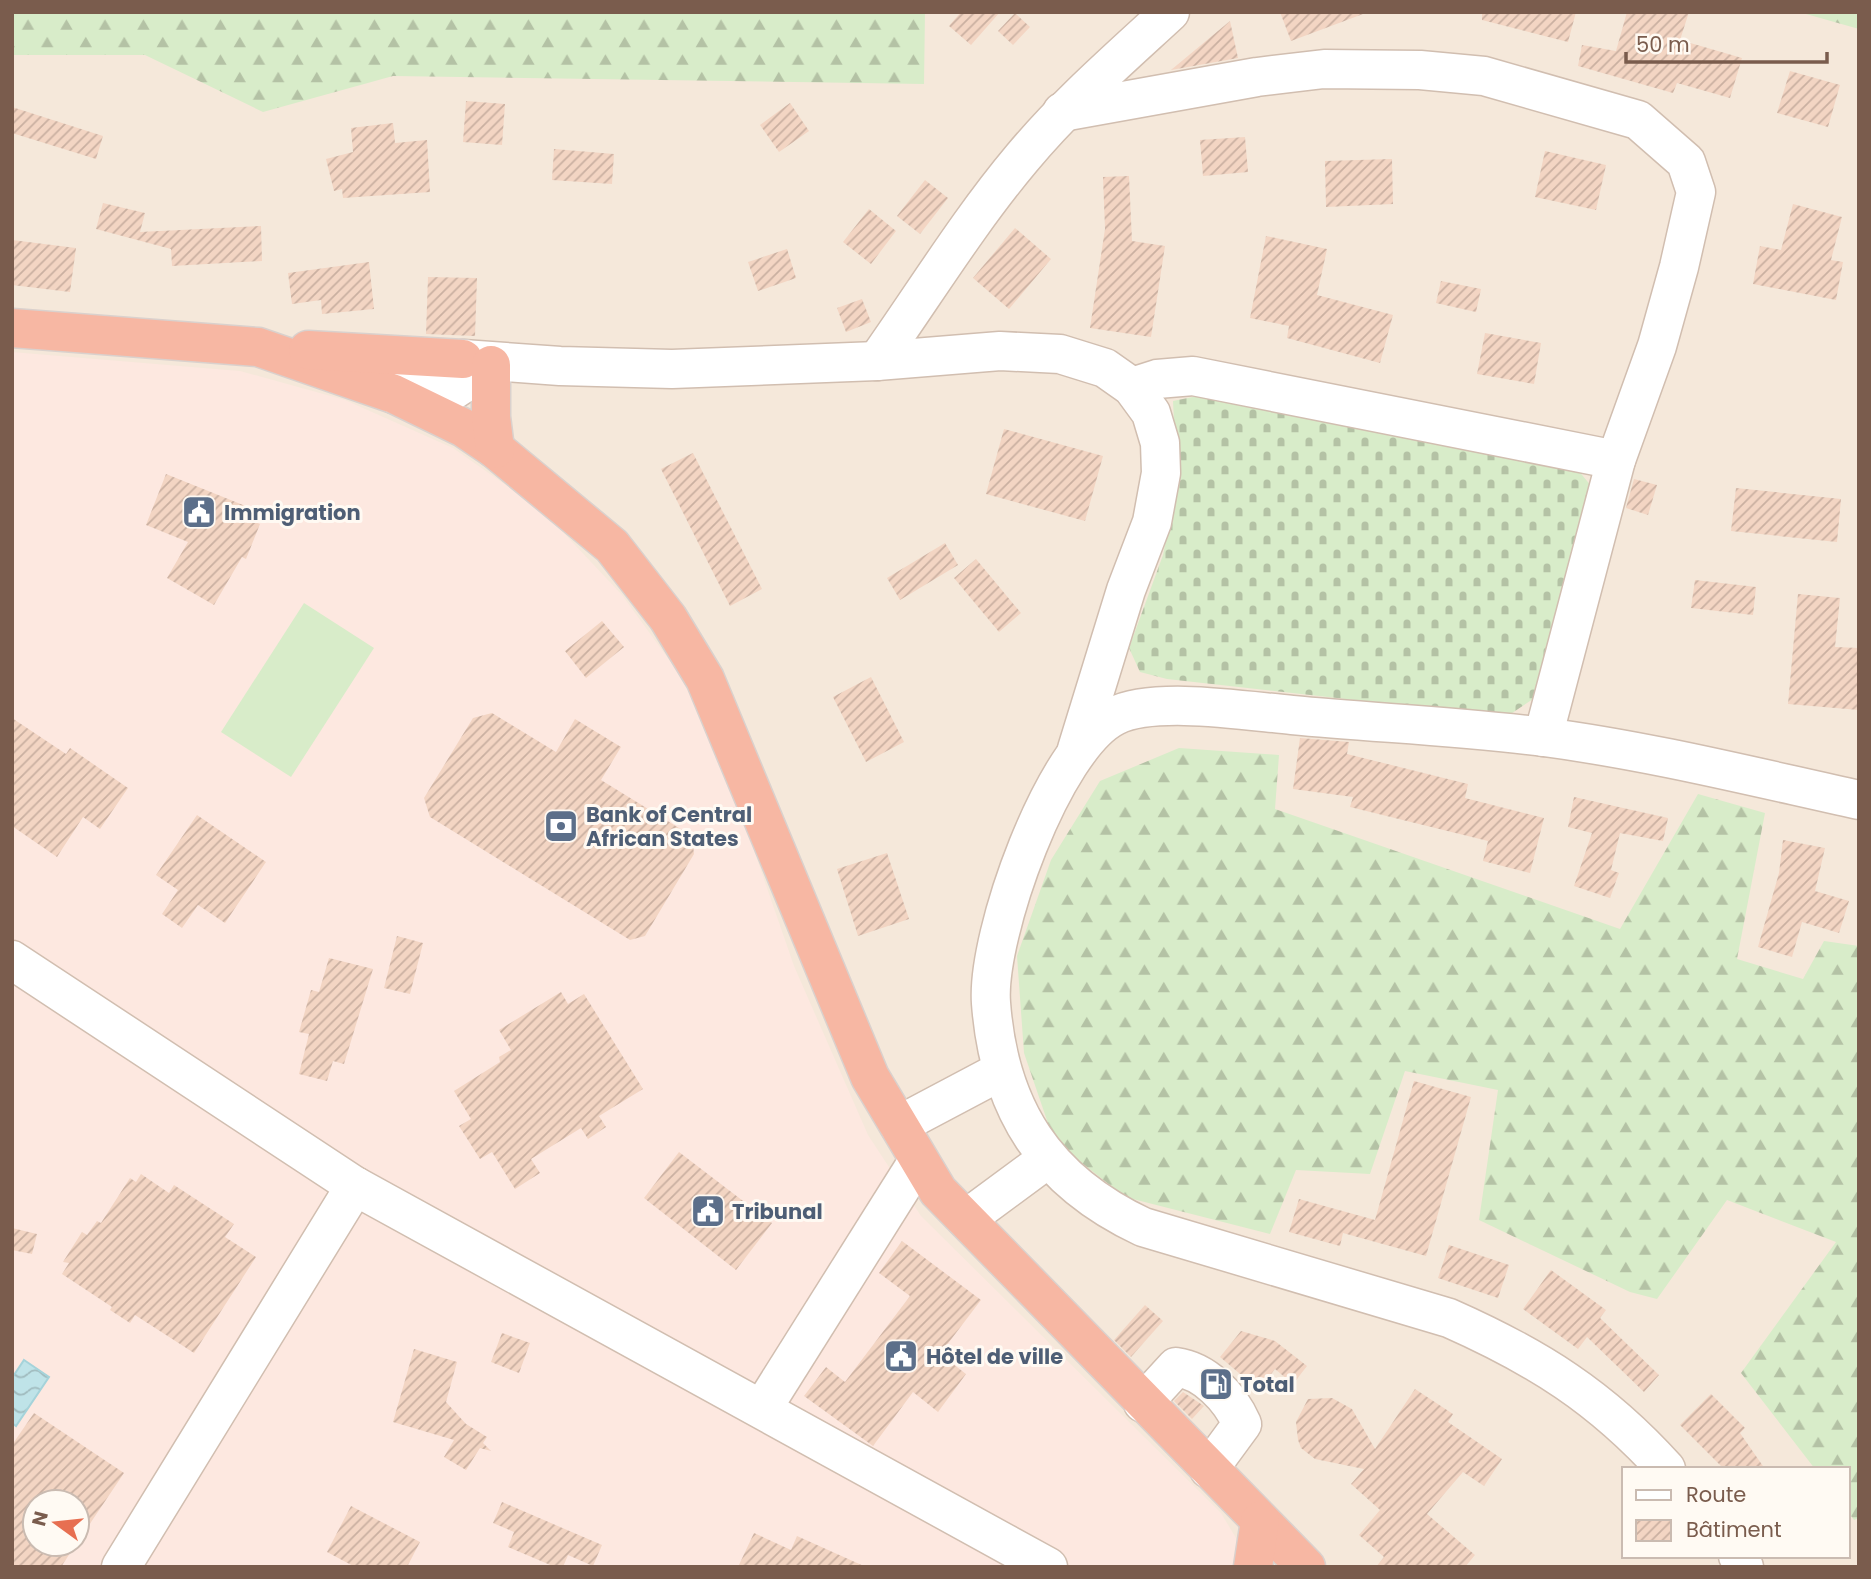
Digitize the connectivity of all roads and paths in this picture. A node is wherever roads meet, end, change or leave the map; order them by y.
1 (1170, 12) edge
2 (1062, 113) junction
3 (12, 328) edge
4 (258, 347) junction
5 (877, 361) junction
6 (483, 362) junction
7 (1132, 387) junction
8 (410, 401) junction
9 (495, 449) junction
10 (1616, 460) junction
11 (1543, 737) junction
12 (1076, 752) junction
13 (1859, 800) edge
14 (12, 960) edge
15 (1001, 1071) junction
16 (899, 1125) junction
17 (1046, 1160) junction
18 (918, 1161) junction
19 (355, 1186) junction
20 (966, 1219) junction
21 (1143, 1403) junction
22 (762, 1409) junction
23 (1664, 1467) edge
24 (1209, 1469) junction
25 (1260, 1521) junction
26 (121, 1567) edge
27 (1048, 1567) edge
28 (1254, 1567) edge
29 (1306, 1567) edge

1 - 2 street
2 - 5 street
2 - 10 street
3 - 4 highway
4 - 6 highway
4 - 8 highway
5 - 6 street
5 - 7 street
6 - 8 street
6 - 9 highway
7 - 10 street
7 - 12 street
8 - 9 highway
9 - 16 highway
10 - 11 street
11 - 12 street
11 - 13 street
12 - 15 street
14 - 19 street
15 - 16 street
15 - 17 street
16 - 18 highway
17 - 20 street
17 - 23 street
18 - 20 highway
18 - 22 street
19 - 22 street
19 - 26 street
20 - 21 highway
21 - 24 highway
21 - 24 street
22 - 27 street
24 - 25 highway
25 - 28 highway
25 - 29 highway

